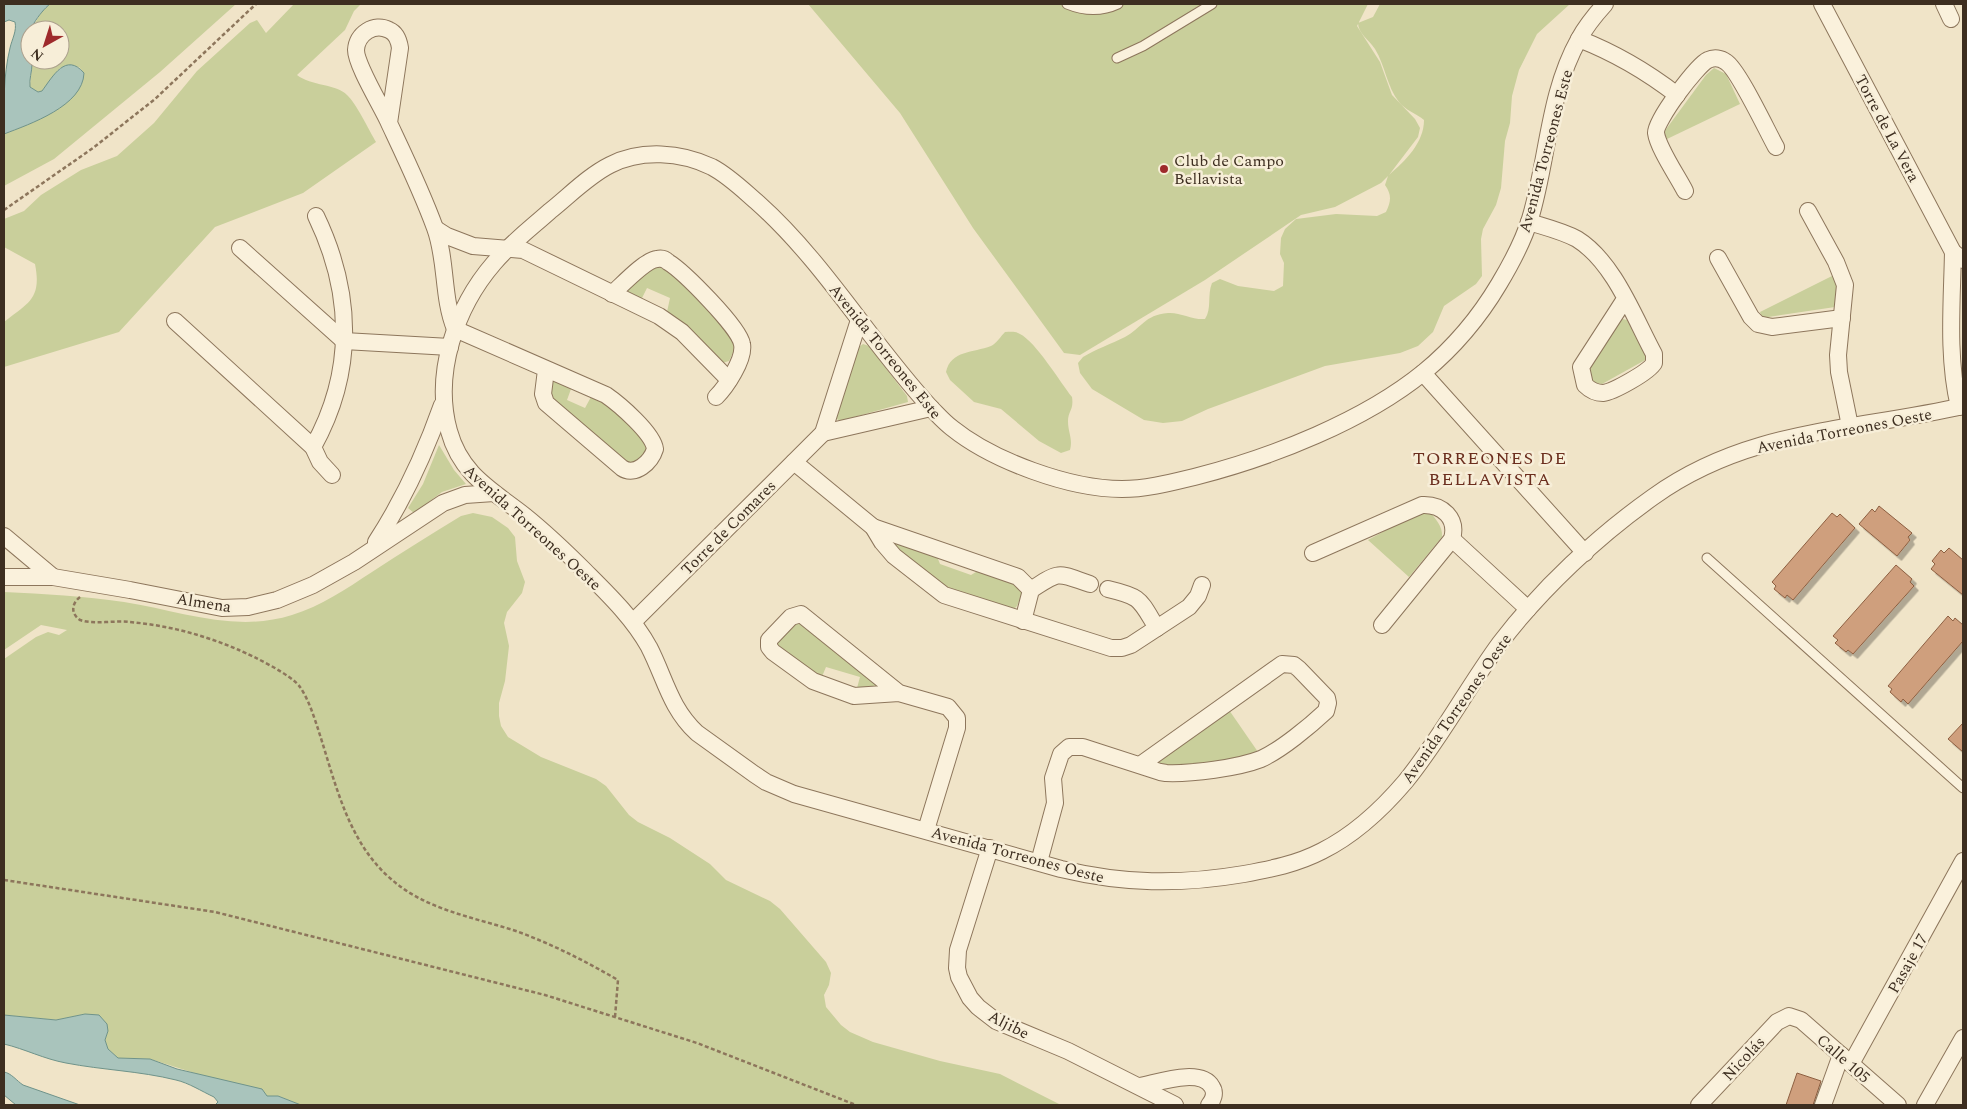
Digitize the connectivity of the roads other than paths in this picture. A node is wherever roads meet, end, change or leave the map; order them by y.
1 (1067, 4) edge
2 (1118, 4) edge
3 (1212, 4) edge
4 (1604, 4) edge
5 (1822, 4) edge
6 (1944, 4) edge
7 (1951, 19) dead end
8 (1579, 39) junction
9 (1117, 58) dead end
10 (1677, 95) junction
11 (389, 122) junction
12 (1776, 147) dead end
13 (1685, 191) dead end
14 (1808, 211) dead end
15 (316, 216) dead end
16 (1529, 222) junction
17 (436, 229) junction
18 (240, 248) dead end
19 (508, 248) junction
20 (1958, 256) edge
21 (1718, 258) dead end
22 (612, 294) junction
23 (1625, 299) junction
24 (1842, 318) junction
25 (859, 320) junction
26 (175, 321) dead end
27 (455, 329) junction
28 (344, 341) junction
29 (450, 347) junction
30 (546, 370) junction
31 (1423, 373) junction
32 (730, 380) junction
33 (716, 397) dead end
34 (444, 398) junction
35 (1961, 407) edge
36 (931, 408) junction
37 (1850, 426) junction
38 (823, 433) junction
39 (313, 447) junction
40 (794, 462) junction
41 (332, 475) dead end
42 (494, 493) junction
43 (873, 527) junction
44 (4, 536) edge
45 (1452, 539) junction
46 (373, 547) junction
47 (1313, 553) dead end
48 (1585, 553) junction
49 (1707, 558) dead end
50 (4, 577) edge
51 (52, 578) junction
52 (1090, 584) dead end
53 (1202, 585) dead end
54 (1108, 589) dead end
55 (1031, 590) junction
56 (1528, 610) junction
57 (1023, 621) junction
58 (633, 622) junction
59 (1382, 625) dead end
60 (1157, 628) junction
61 (899, 693) junction
62 (1140, 765) junction
63 (1963, 788) edge
64 (926, 830) junction
65 (990, 848) junction
66 (1963, 861) edge
67 (1039, 862) junction
68 (1788, 1016) joint
69 (1963, 1038) edge
70 (1846, 1059) junction
71 (1140, 1086) junction
72 (1175, 1105) edge
73 (1209, 1105) edge
74 (1699, 1105) edge
75 (1823, 1105) edge
76 (1898, 1105) edge
77 (1925, 1105) edge

1 - 2 lane
3 - 9 lane
4 - 8 street, Avenida Torreones Este
5 - 20 street, Torre de La Vera
6 - 7 street
8 - 10 street
8 - 16 street, Avenida Torreones Este
10 - 12 street
10 - 13 street
11 - 11 street
11 - 17 street
14 - 24 street
15 - 28 street
16 - 23 street
16 - 31 street, Avenida Torreones Este
17 - 19 street
17 - 27 street
18 - 28 street
19 - 22 street
19 - 25 street, Avenida Torreones Este
19 - 27 street, Avenida Torreones Oeste
20 - 35 street, Torre de La Vera
21 - 24 street
22 - 32 street
22 - 32 street
23 - 23 street
24 - 37 street
25 - 36 street, Avenida Torreones Este
25 - 38 street, Torre de Comares
26 - 39 street
27 - 29 street, Avenida Torreones Oeste
27 - 30 street
28 - 29 street
28 - 39 street
29 - 34 street, Avenida Torreones Oeste
30 - 30 street
31 - 36 street, Avenida Torreones Este
31 - 48 street
32 - 33 street
34 - 42 street, Avenida Torreones Oeste
34 - 46 street, Almena
35 - 37 street, Avenida Torreones Oeste
36 - 38 street
37 - 48 street, Avenida Torreones Oeste
38 - 40 street, Torre de Comares
39 - 41 street
40 - 43 street
40 - 58 street, Torre de Comares
42 - 46 street, Almena
42 - 58 street, Avenida Torreones Oeste
43 - 55 street
43 - 57 street
44 - 51 street
45 - 47 street
45 - 56 street
45 - 59 street
46 - 51 street, Almena
48 - 56 street, Avenida Torreones Oeste
49 - 63 lane
50 - 51 street, Almena
52 - 55 street
53 - 60 street
54 - 60 street
55 - 57 street
56 - 67 street, Avenida Torreones Oeste
57 - 60 street
58 - 64 street, Avenida Torreones Oeste
61 - 61 street
61 - 64 street
62 - 62 street
62 - 67 street
64 - 65 street, Avenida Torreones Oeste
65 - 67 street, Avenida Torreones Oeste
65 - 71 street, Aljibe
66 - 70 street, Pasaje 17
68 - 70 street, Calle 105
68 - 74 street, Nicolás
69 - 77 street
70 - 75 street, Pasaje 17
70 - 76 street, Calle 105
71 - 72 street, Aljibe
71 - 73 street

